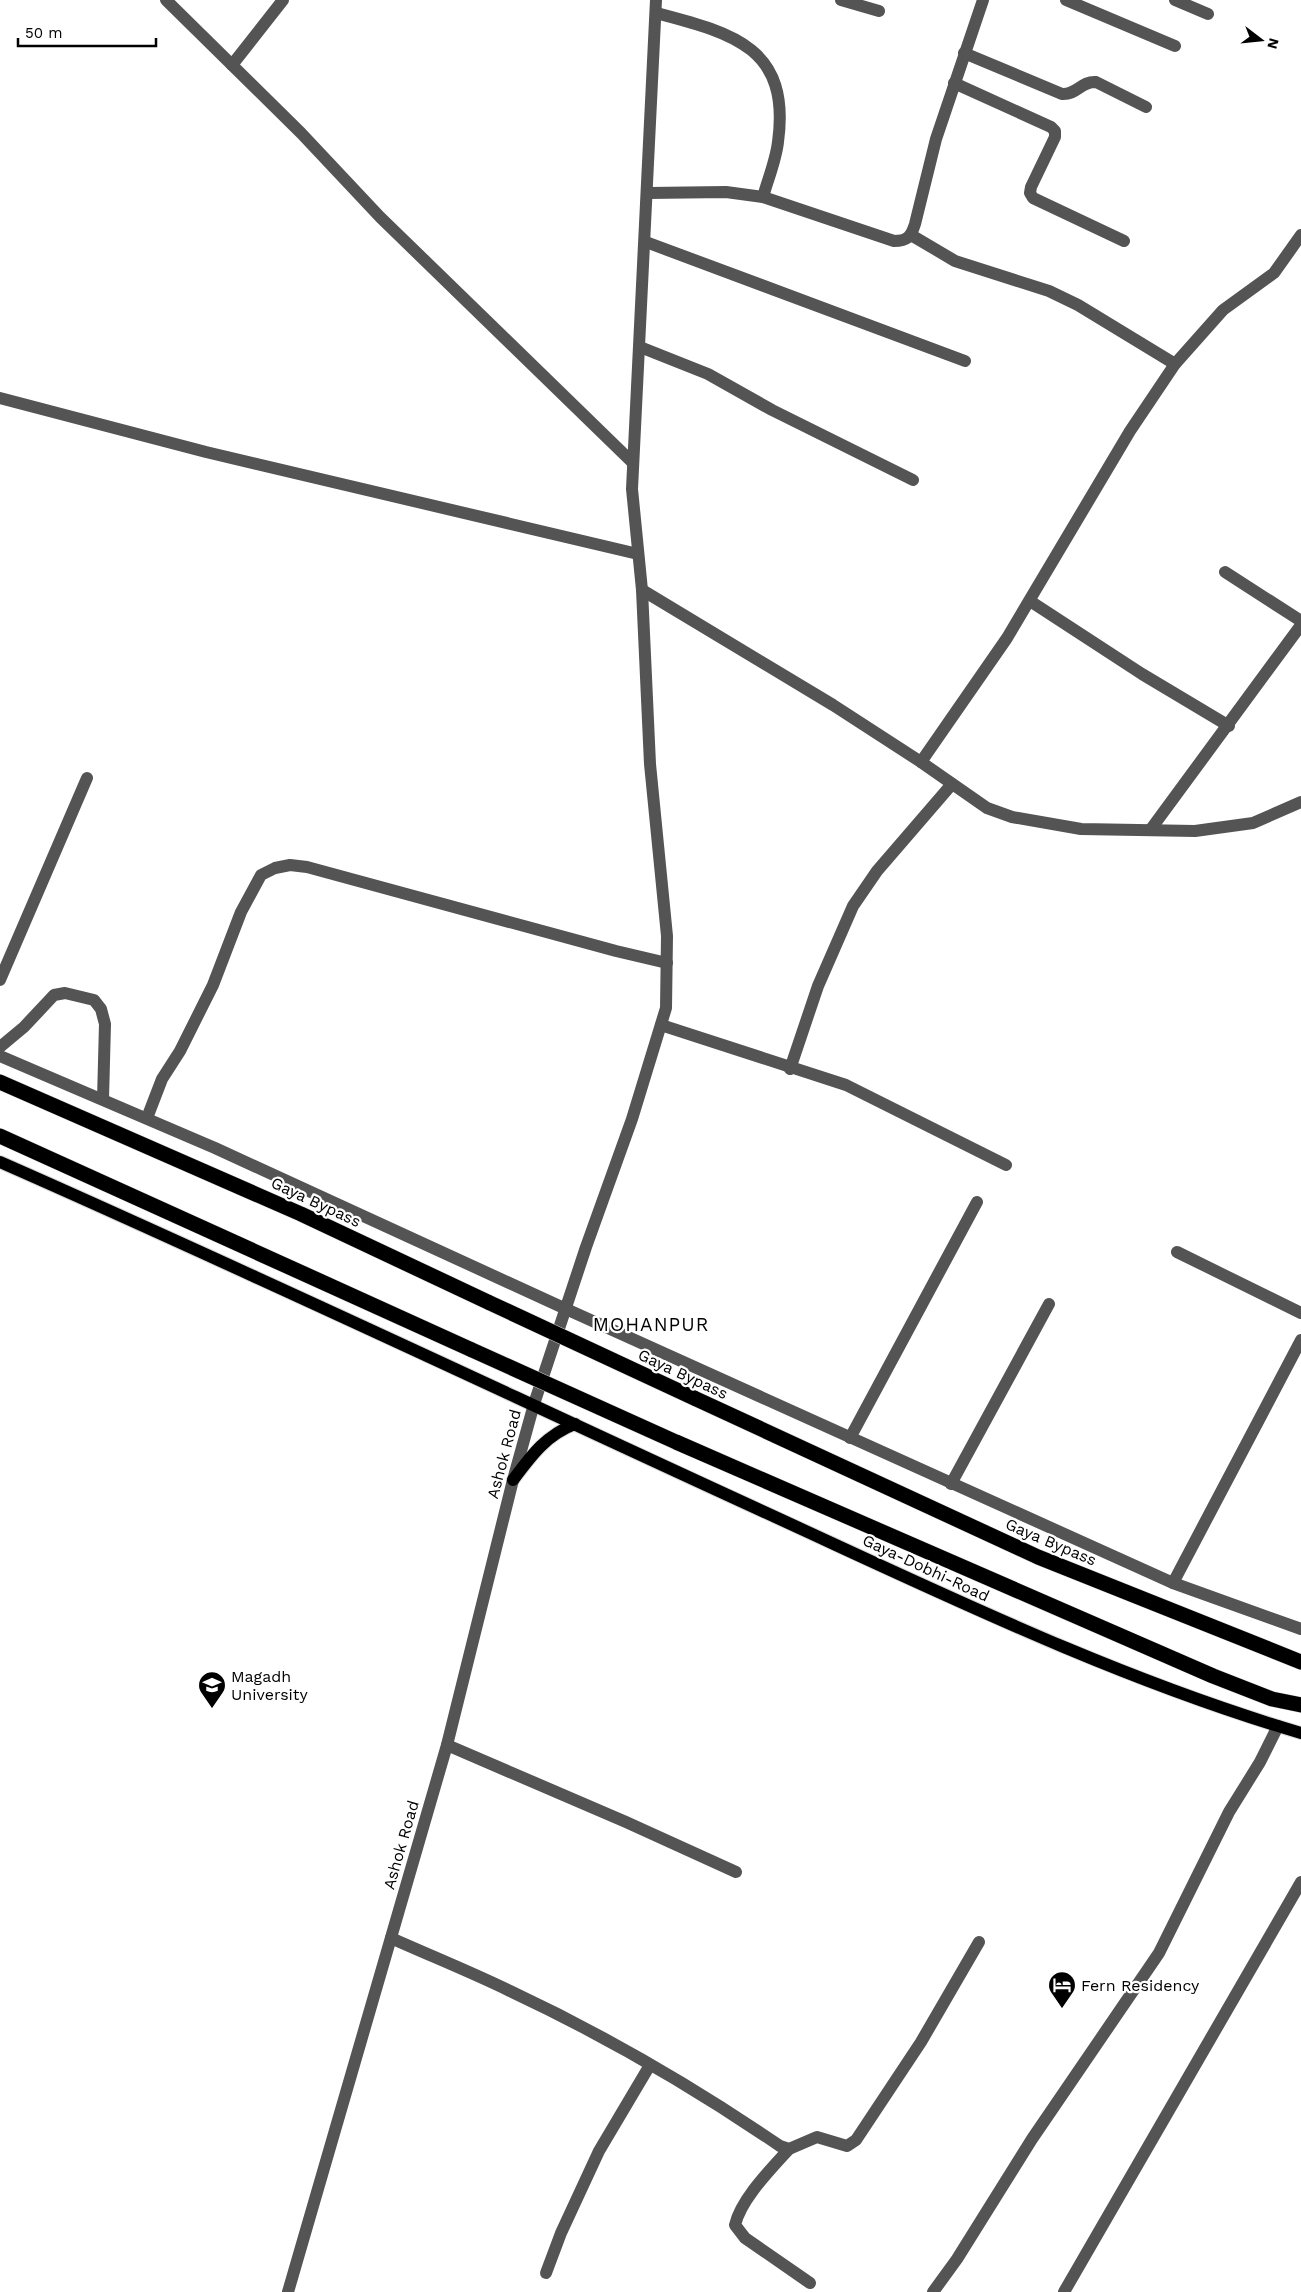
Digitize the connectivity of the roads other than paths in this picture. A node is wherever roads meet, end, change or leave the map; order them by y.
1 (166, 0) edge
2 (284, 0) edge
3 (841, 0) edge
4 (983, 0) edge
5 (1066, 0) edge
6 (1175, 0) edge
7 (656, 6) edge
8 (879, 11) dead end
9 (1208, 14) dead end
10 (1175, 46) dead end
11 (964, 53) junction
12 (232, 65) junction
13 (954, 83) junction
14 (1146, 107) dead end
15 (648, 192) junction
16 (763, 197) junction
17 (1301, 235) edge
18 (911, 236) junction
19 (1124, 241) dead end
20 (646, 242) junction
21 (640, 348) junction
22 (965, 361) dead end
23 (1175, 364) junction
24 (0, 398) edge
25 (632, 462) junction
26 (912, 480) dead end
27 (638, 554) junction
28 (1225, 572) dead end
29 (642, 590) junction
30 (1030, 601) junction
31 (1301, 621) edge
32 (1301, 625) edge
33 (1229, 726) junction
34 (921, 762) junction
35 (87, 778) dead end
36 (952, 784) junction
37 (1301, 802) edge
38 (1152, 829) junction
39 (668, 963) junction
40 (0, 980) edge
41 (661, 1025) junction
42 (0, 1047) edge
43 (0, 1056) edge
44 (790, 1069) junction
45 (0, 1082) edge
46 (103, 1099) junction
47 (147, 1118) junction
48 (0, 1136) edge
49 (0, 1162) edge
50 (1006, 1165) dead end
51 (977, 1202) dead end
52 (1177, 1252) dead end
53 (1049, 1304) dead end
54 (566, 1309) junction
55 (1301, 1313) edge
56 (1301, 1340) edge
57 (534, 1404) junction
58 (575, 1424) junction
59 (850, 1438) junction
60 (513, 1480) junction
61 (950, 1484) junction
62 (1173, 1583) junction
63 (1301, 1630) edge
64 (1301, 1662) edge
65 (1301, 1705) edge
66 (1278, 1726) junction
67 (1301, 1733) edge
68 (447, 1745) junction
69 (736, 1872) dead end
70 (1301, 1882) edge
71 (391, 1938) junction
72 (979, 1942) dead end
73 (650, 2065) junction
74 (788, 2149) junction
75 (546, 2273) dead end
76 (810, 2283) dead end
77 (288, 2292) edge
78 (933, 2292) edge
79 (1064, 2292) edge

1 - 12 street
2 - 12 street
3 - 8 street
4 - 11 street
5 - 10 street
6 - 9 street
7 - 15 street, Ashok Road
7 - 16 street
11 - 13 street
11 - 14 street
12 - 25 street
13 - 18 street
13 - 19 street
15 - 16 street
15 - 20 street, Ashok Road
16 - 18 street
17 - 23 street
18 - 23 street
20 - 21 street, Ashok Road
20 - 22 street
21 - 25 street, Ashok Road
21 - 26 street
23 - 30 street
24 - 27 street
25 - 27 street, Ashok Road
27 - 29 street, Ashok Road
28 - 31 street
29 - 34 street
29 - 39 street, Ashok Road
30 - 33 street
30 - 34 street
32 - 33 street
33 - 38 street
34 - 36 street
35 - 40 street
36 - 38 street
36 - 44 street
37 - 38 street
39 - 41 street, Ashok Road
39 - 47 street
41 - 44 street
41 - 54 street, Ashok Road
42 - 46 street
43 - 46 street
44 - 50 street
45 - 64 highway, Gaya Bypass, bridge
46 - 47 street
47 - 54 street
48 - 65 highway, bridge
49 - 57 main road, Gaya-Dobhi-Road
51 - 59 street
52 - 55 street
53 - 61 street
54 - 57 street, Ashok Road
54 - 59 street
56 - 62 street
57 - 58 main road, Gaya-Dobhi-Road
57 - 60 street, Ashok Road
58 - 60 main road
58 - 66 main road, Gaya-Dobhi-Road
59 - 61 street
60 - 68 street, Ashok Road
61 - 62 street
62 - 63 street
66 - 67 main road, Gaya-Dobhi-Road
66 - 78 street
68 - 69 street
68 - 71 street, Ashok Road
70 - 79 street
71 - 73 street
71 - 77 street, Ashok Road
72 - 74 street
73 - 74 street
73 - 75 street
74 - 76 street

